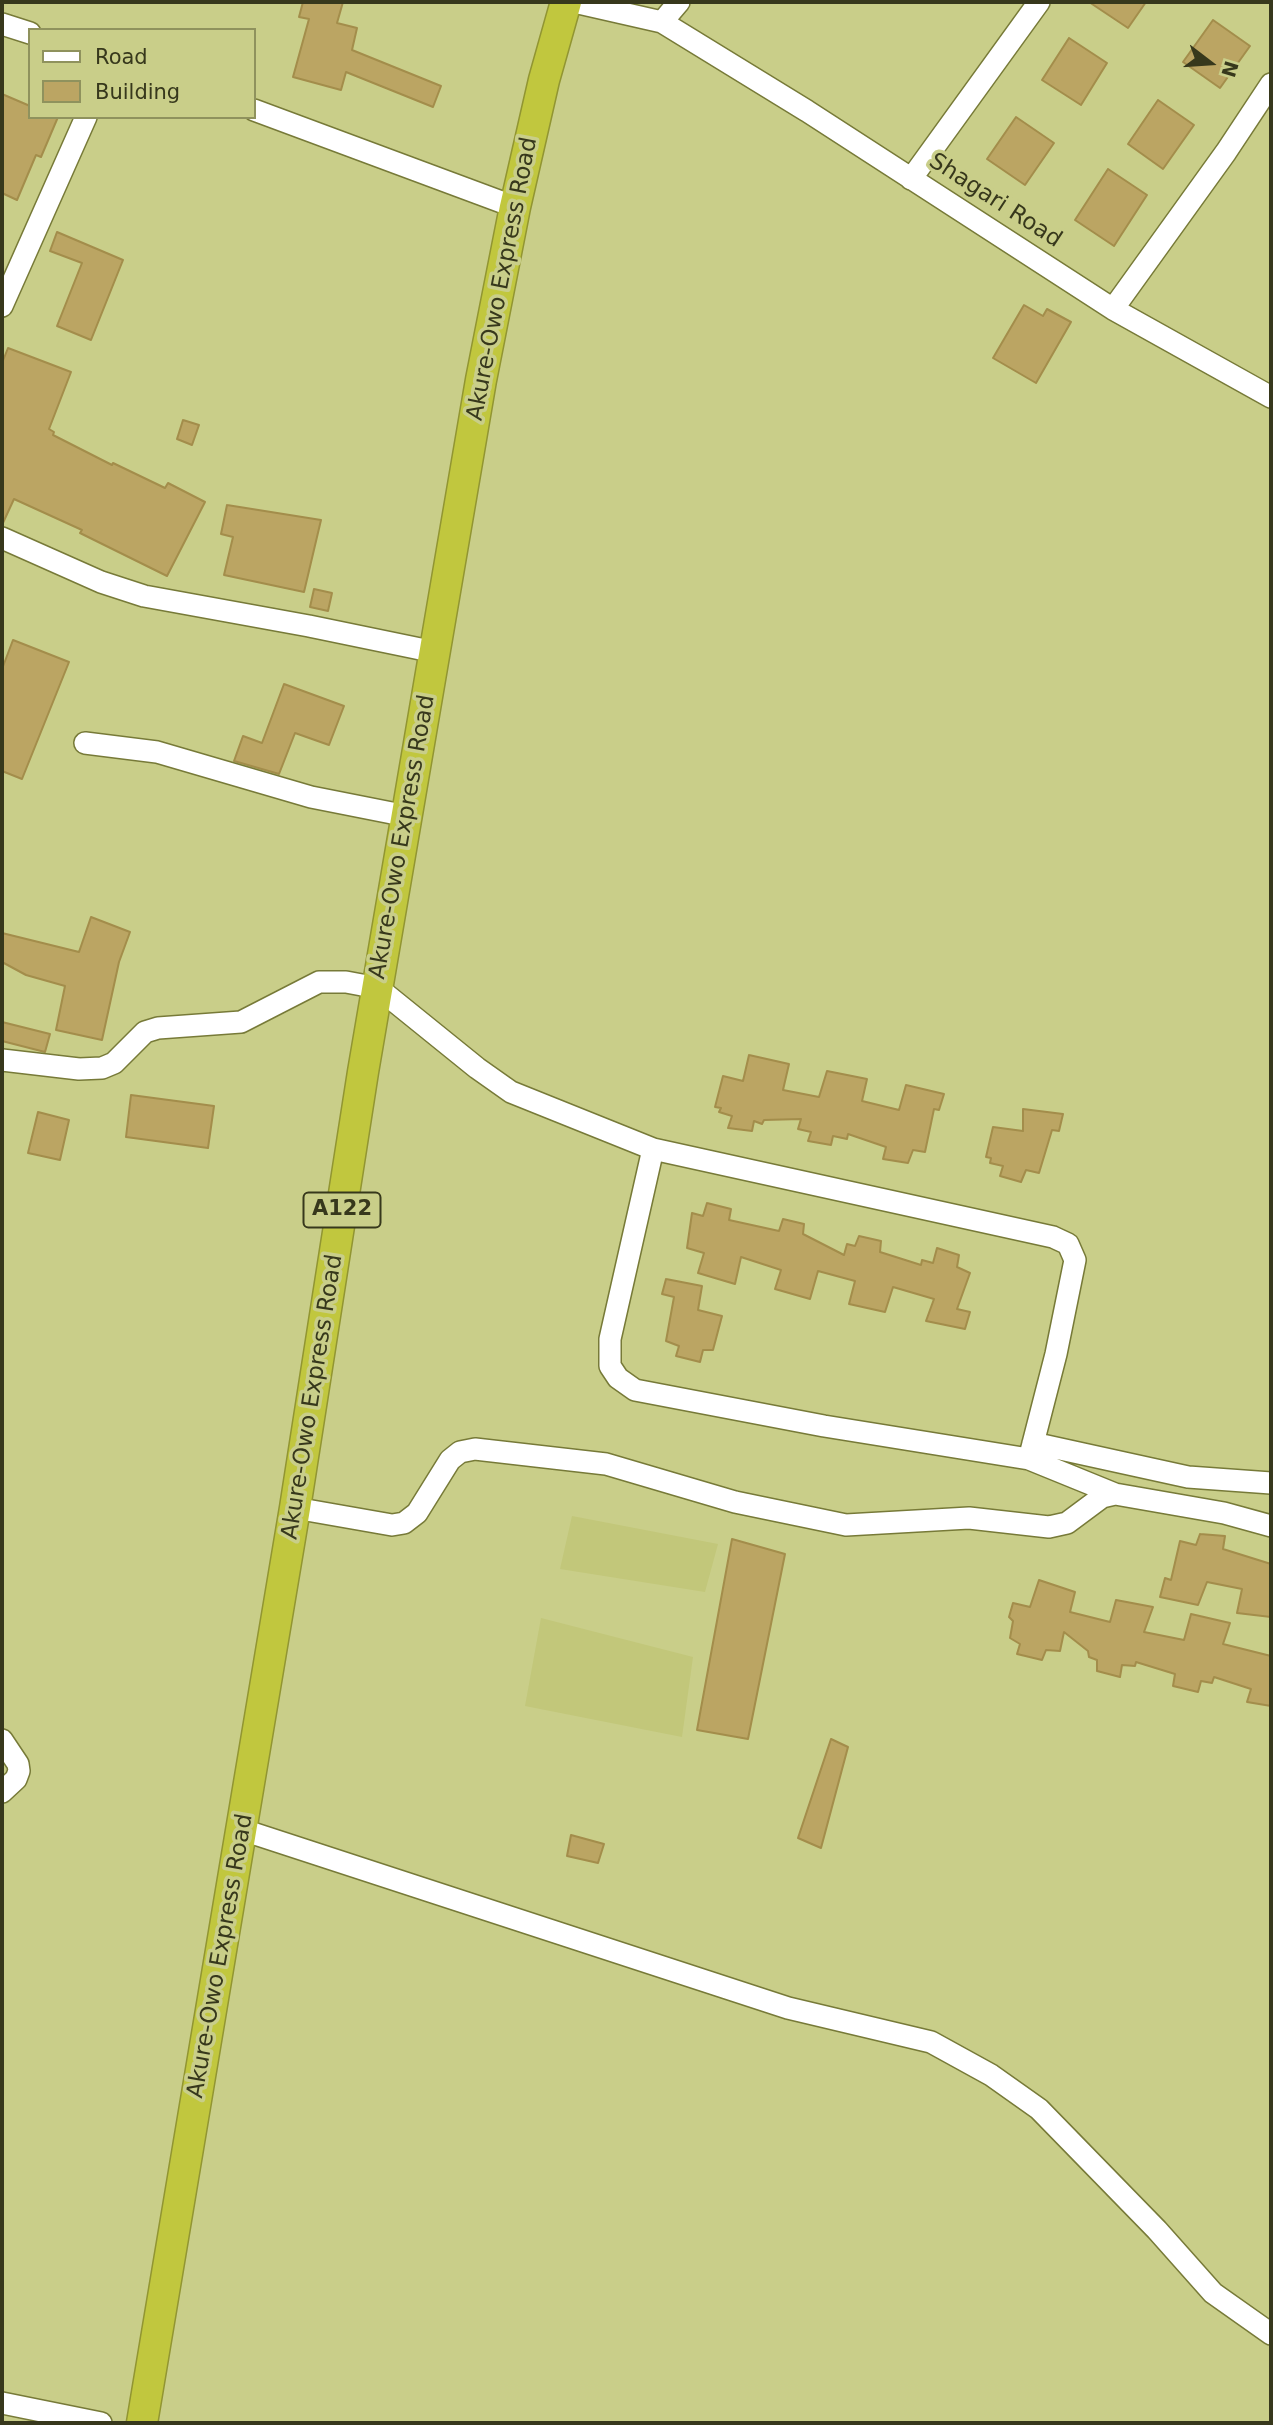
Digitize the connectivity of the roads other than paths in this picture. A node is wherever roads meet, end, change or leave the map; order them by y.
1 (566, 2) edge
2 (574, 2) edge
3 (679, 2) edge
4 (1039, 2) edge
5 (662, 22) junction
6 (2, 24) edge
7 (28, 32) edge
8 (1271, 85) edge
9 (256, 111) edge
10 (85, 119) edge
11 (911, 179) junction
12 (515, 207) junction
13 (2, 306) edge
14 (1113, 309) junction
15 (1271, 397) edge
16 (2, 538) edge
17 (435, 652) junction
18 (85, 743) dead end
19 (407, 816) junction
20 (377, 988) junction
21 (2, 1060) edge
22 (653, 1149) junction
23 (1031, 1451) junction
24 (1271, 1483) edge
25 (1115, 1494) junction
26 (296, 1508) junction
27 (1271, 1525) edge
28 (2, 1740) edge
29 (2, 1792) edge
30 (243, 1830) junction
31 (1271, 2334) edge
32 (2, 2403) edge
33 (101, 2423) edge
34 (142, 2423) edge

1 - 12 highway, Akure-Owo Express Road / A122
2 - 5 street, Shagari Road
3 - 5 street
4 - 11 street
5 - 11 street, Shagari Road
6 - 7 street
8 - 14 street
9 - 12 street
10 - 13 street
11 - 14 street, Shagari Road
12 - 17 highway, Akure-Owo Express Road / A122
14 - 15 street, Shagari Road
16 - 17 street
17 - 19 highway, Akure-Owo Express Road / A122
18 - 19 street
19 - 20 highway, Akure-Owo Express Road / A122
20 - 21 street
20 - 22 street
20 - 26 highway, Akure-Owo Express Road / A122
22 - 23 street
22 - 23 street
23 - 24 street
23 - 25 street
25 - 26 street
25 - 27 street
26 - 30 highway, Akure-Owo Express Road / A122
28 - 29 street
30 - 31 street
30 - 34 highway, Akure-Owo Express Road / A122
32 - 33 street

